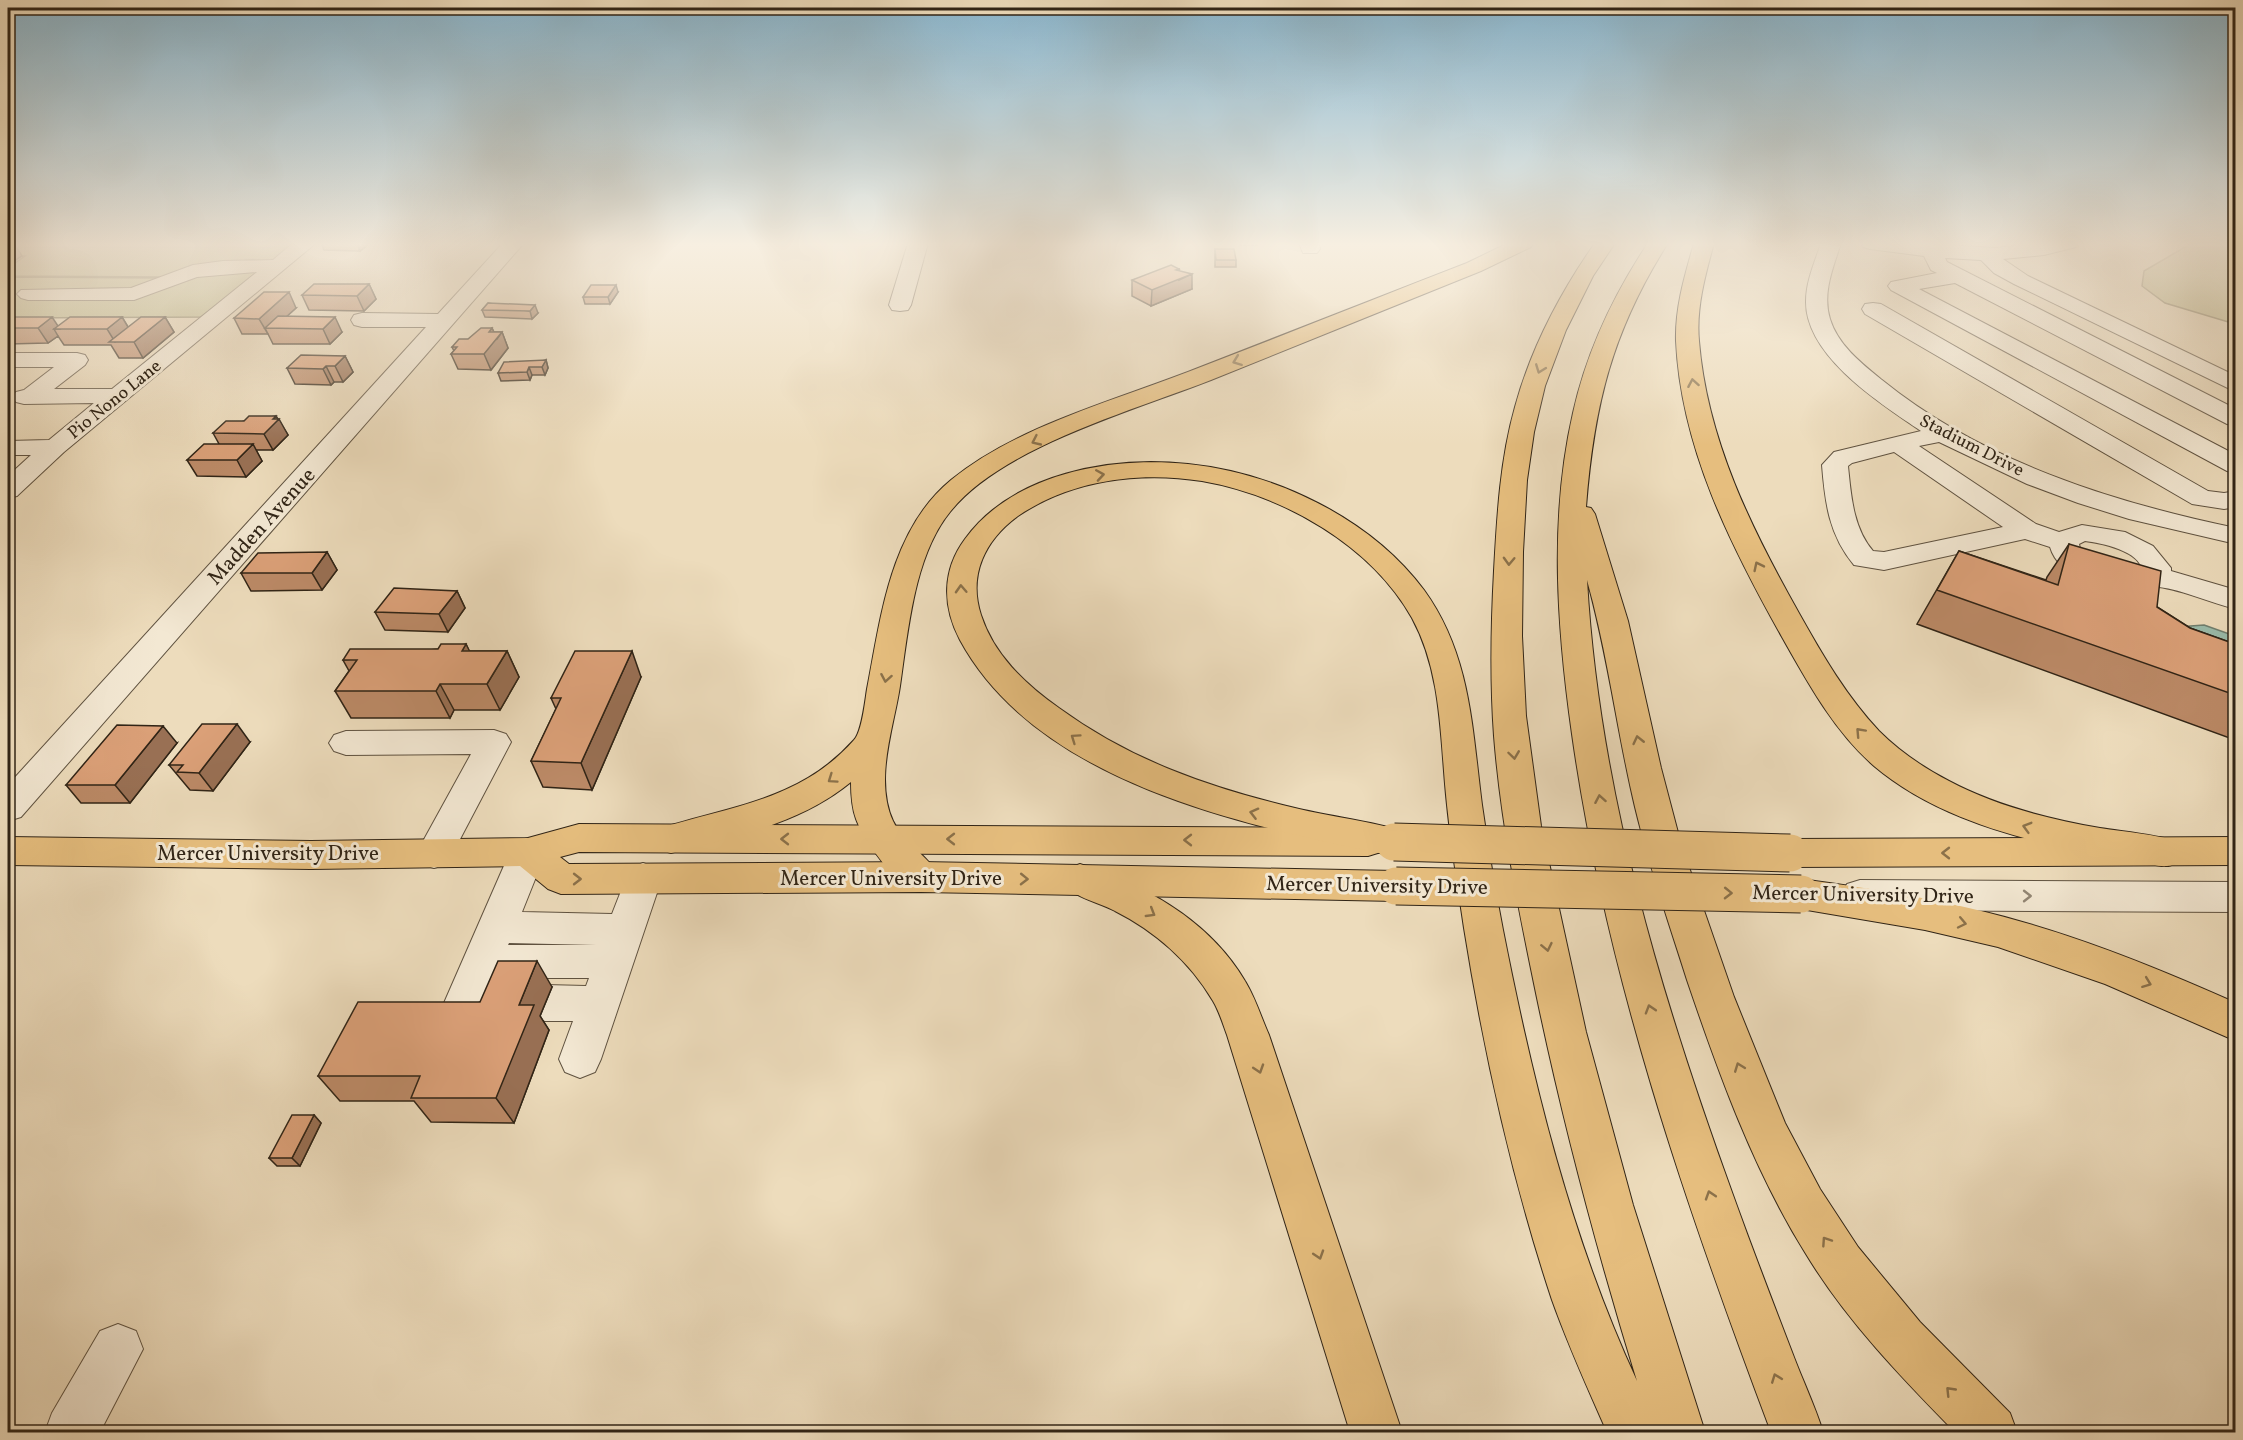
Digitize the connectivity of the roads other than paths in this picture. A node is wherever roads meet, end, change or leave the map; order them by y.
1 (223, 310) edge
2 (455, 310) edge
3 (1364, 310) edge
4 (1565, 310) edge
5 (1618, 310) edge
6 (1689, 310) edge
7 (1817, 310) edge
8 (1875, 310) edge
9 (1944, 310) edge
10 (2024, 310) edge
11 (2082, 310) edge
12 (362, 320) dead end
13 (445, 321) junction
14 (2148, 343) junction
15 (2106, 352) junction
16 (8, 360) edge
17 (2047, 365) junction
18 (1992, 378) junction
19 (2235, 385) edge
20 (118, 396) junction
21 (19, 397) edge
22 (2235, 419) edge
23 (1944, 433) junction
24 (1899, 444) junction
25 (55, 447) junction
26 (8, 448) edge
27 (2235, 466) edge
28 (8, 490) edge
29 (1574, 497) junction
30 (2235, 499) edge
31 (2124, 508) junction
32 (2026, 530) junction
33 (2235, 536) edge
34 (2113, 537) junction
35 (2064, 542) junction
36 (2155, 576) junction
37 (2235, 600) edge
38 (875, 740) junction
39 (346, 743) dead end
40 (8, 808) edge
41 (671, 839) junction
42 (885, 839) junction
43 (1394, 842) junction
44 (8, 851) edge
45 (2235, 851) edge
46 (528, 852) junction
47 (2167, 852) junction
48 (434, 854) junction
49 (921, 877) junction
50 (643, 878) junction
51 (1080, 879) junction
52 (1801, 894) junction
53 (2235, 897) edge
54 (490, 944) junction
55 (619, 946) junction
56 (545, 1003) dead end
57 (507, 1004) edge
58 (600, 1004) junction
59 (2235, 1023) edge
60 (580, 1059) dead end
61 (118, 1349) dead end
62 (71, 1432) edge
63 (1376, 1432) edge
64 (1633, 1432) edge
65 (1679, 1432) edge
66 (1797, 1432) edge
67 (1991, 1432) edge

1 - 20 street, Pio Nono Lane
2 - 13 street, Madden Avenue
3 -> 38 main road
4 -> 65 main road
5 - 29 main road
47 -> 6 main road
7 - 23 street, Stadium Drive
8 - 18 street
9 - 17 street
10 - 15 street
11 - 14 street
12 - 13 street
13 - 40 street, Madden Avenue
14 - 15 street
14 - 19 street
15 - 17 street
15 - 22 street
16 - 21 street
17 - 18 street
17 - 27 street
18 - 30 street
20 - 21 street
20 - 25 street, Pio Nono Lane
23 - 24 street
23 - 31 street, Stadium Drive
24 - 32 street
24 - 32 street
25 - 26 street
25 - 28 street, Pio Nono Lane
66 -> 29 main road
67 -> 29 main road
31 - 33 street, Stadium Drive
31 - 34 street
32 - 35 street
34 - 35 street
34 - 36 street
35 - 36 street
36 - 37 street
38 -> 41 main road
38 - 42 main road
39 - 48 street
42 -> 41 main road, Mercer University Drive
41 - 46 main road, Mercer University Drive
43 -> 42 main road, Mercer University Drive
42 - 49 main road
47 -> 43 main road, Mercer University Drive, bridge
43 -> 64 main road
44 - 48 main road, Mercer University Drive
45 - 47 main road, Mercer University Drive
46 - 48 main road, Mercer University Drive
46 -> 50 main road, Mercer University Drive
46 - 54 street
49 - 50 main road, Mercer University Drive
49 -> 51 main road, Mercer University Drive
50 - 55 street
51 -> 52 main road, Mercer University Drive, bridge
51 -> 63 main road
52 -> 53 street, Mercer University Drive
52 -> 59 main road
54 - 55 street
54 - 57 street
55 - 58 street
56 - 58 street
58 - 60 street
61 - 62 street

